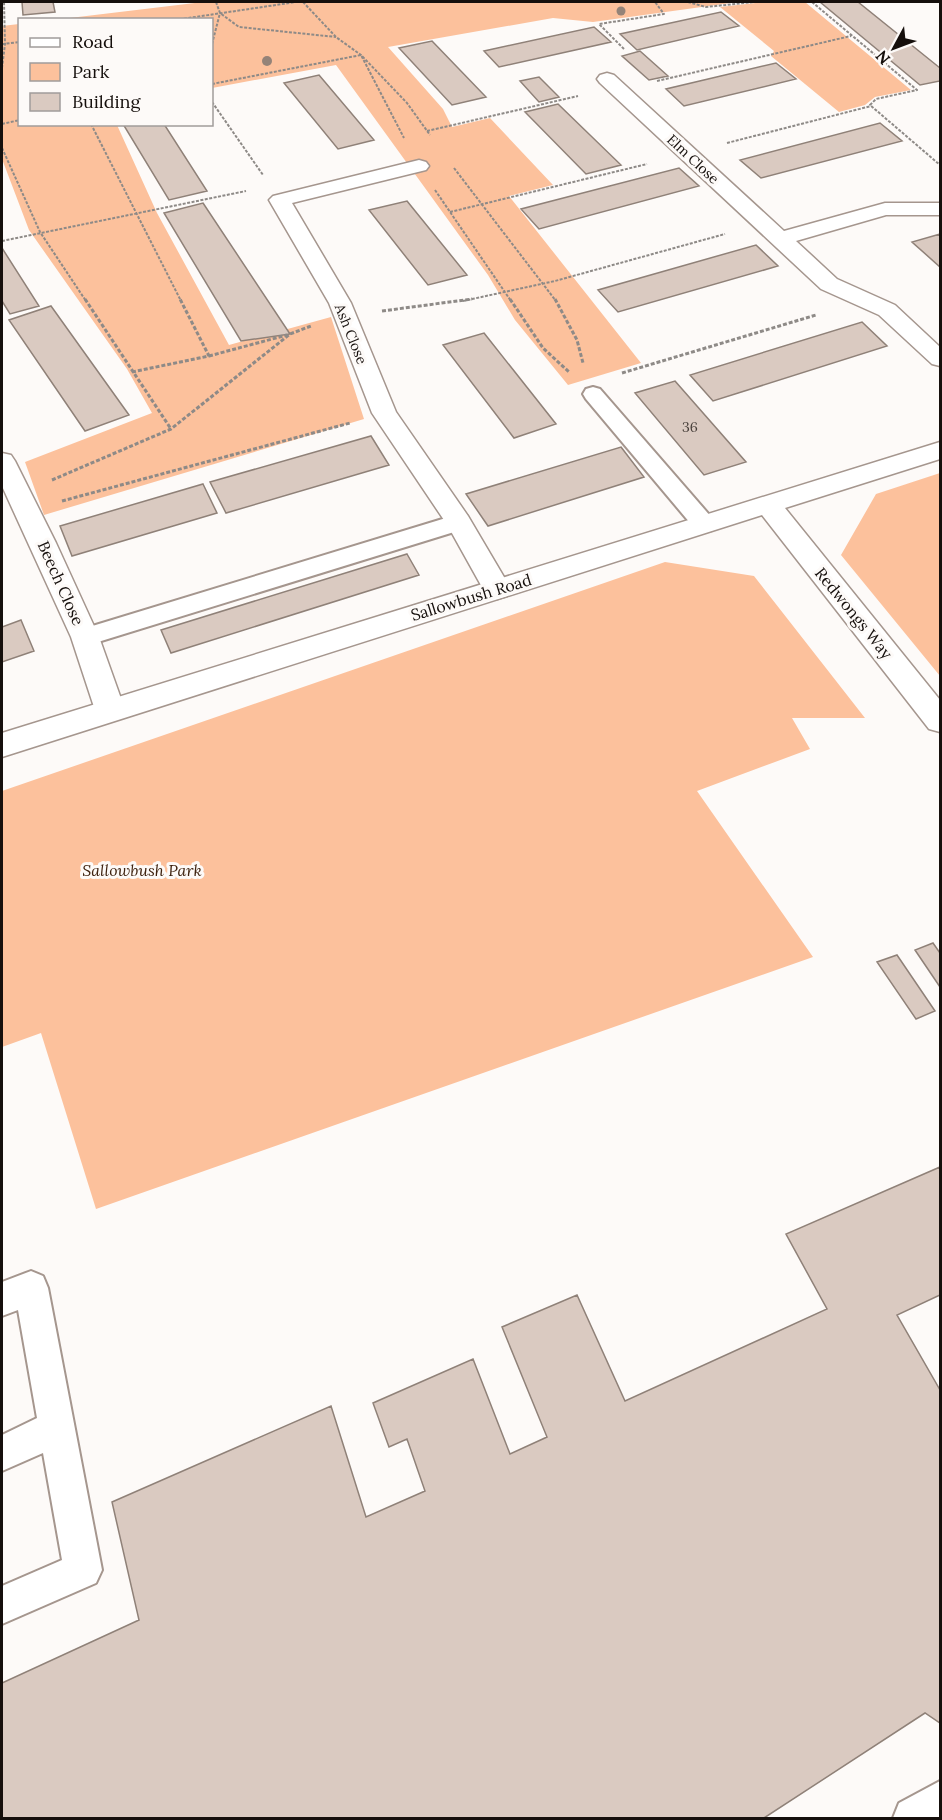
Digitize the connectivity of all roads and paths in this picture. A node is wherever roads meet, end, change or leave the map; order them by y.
1 (4, 2) edge
2 (216, 2) edge
3 (296, 2) edge
4 (303, 2) edge
5 (655, 2) edge
6 (688, 2) edge
7 (754, 2) edge
8 (812, 2) edge
9 (220, 13) junction
10 (188, 18) edge
11 (852, 36) junction
12 (336, 37) junction
13 (213, 40) edge
14 (18, 42) edge
15 (3, 44) edge
16 (361, 55) junction
17 (2, 68) edge
18 (213, 84) edge
19 (614, 85) junction
20 (213, 103) edge
21 (18, 120) edge
22 (2, 124) edge
23 (91, 126) edge
24 (427, 131) junction
25 (434, 140) dead end
26 (2, 148) edge
27 (940, 165) edge
28 (419, 166) junction
29 (454, 168) dead end
30 (280, 200) junction
31 (938, 209) dead end
32 (135, 214) junction
33 (40, 232) junction
34 (780, 239) junction
35 (2, 241) edge
36 (850, 294) junction
37 (340, 303) junction
38 (209, 356) junction
39 (940, 359) edge
40 (132, 372) junction
41 (591, 388) junction
42 (384, 413) junction
43 (171, 429) dead end
44 (940, 450) edge
45 (2, 461) edge
46 (767, 504) junction
47 (27, 511) junction
48 (459, 522) junction
49 (704, 524) junction
50 (497, 589) junction
51 (85, 637) junction
52 (110, 710) junction
53 (940, 722) edge
54 (2, 745) edge
55 (16, 1294) edge
56 (57, 1428) junction
57 (2, 1453) edge
58 (2, 1605) edge
59 (940, 1802) edge
60 (914, 1818) edge

1 - 15 path
2 - 9 path
3 - 9 path
4 - 12 path
5 - 19 path
6 - 7 path
8 - 11 path
9 - 10 path
9 - 12 path
9 - 13 path
11 - 19 path
11 - 27 path
12 - 16 path
14 - 15 path
15 - 17 path
16 - 18 path
16 - 24 path
16 - 28 path
19 - 24 path
19 - 34 street, Elm Close
20 - 30 path
21 - 22 path
23 - 32 path
24 - 25 path
26 - 33 path
28 - 30 street
28 - 41 path
29 - 41 path
30 - 32 path
30 - 37 street, Ash Close
31 - 34 street
32 - 33 path
32 - 38 path
33 - 35 path
33 - 40 path
34 - 36 street, Elm Close
36 - 39 street, Elm Close
36 - 41 path
37 - 38 path
37 - 42 street, Ash Close
38 - 40 path
40 - 43 path
41 - 49 lane
42 - 47 path
42 - 48 street, Ash Close
44 - 46 street, Sallowbush Road
45 - 47 street, Beech Close
46 - 49 street, Sallowbush Road
46 - 53 street, Redwongs Way
47 - 51 street, Beech Close
48 - 50 street, Ash Close
48 - 51 lane
49 - 50 street, Sallowbush Road
50 - 52 street, Sallowbush Road
51 - 52 street, Beech Close
52 - 54 street, Sallowbush Road
55 - 56 lane
56 - 57 lane
56 - 58 lane
59 - 60 lane

